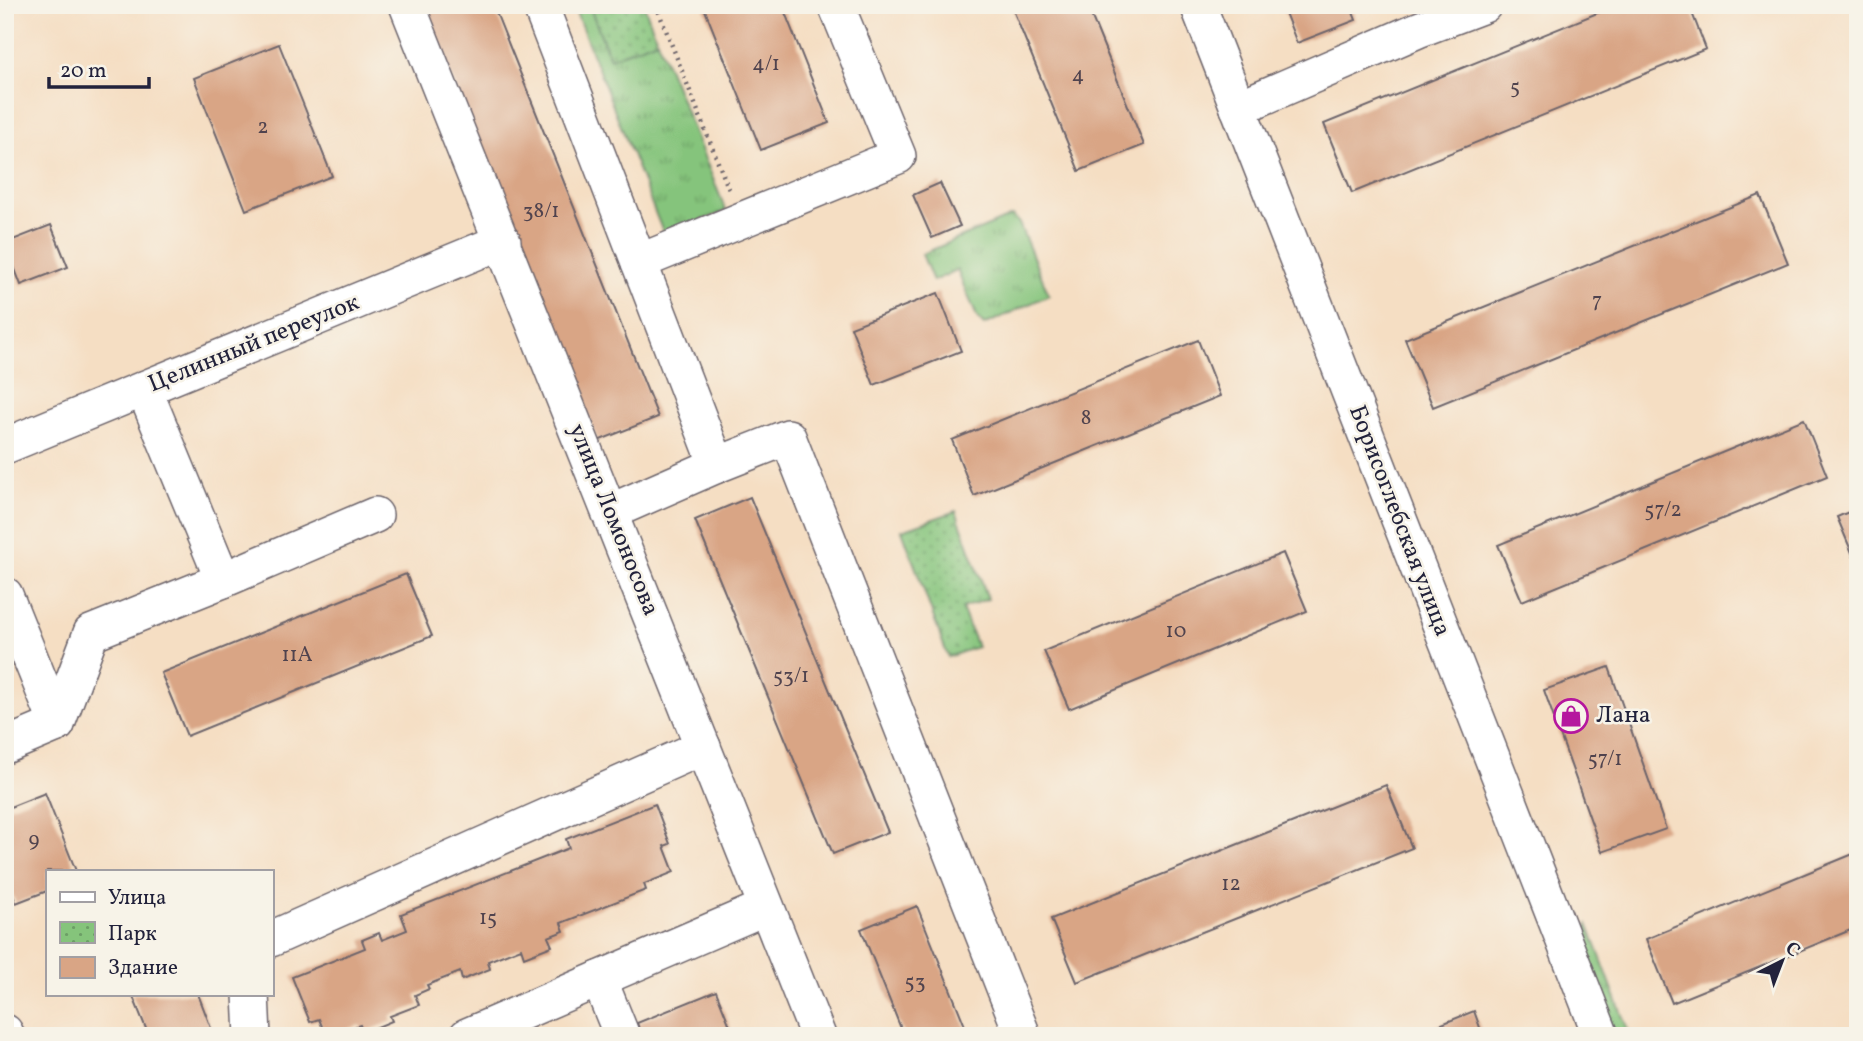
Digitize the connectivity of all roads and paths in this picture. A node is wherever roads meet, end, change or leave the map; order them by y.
1 (407, 5) edge
2 (540, 5) edge
3 (656, 5) edge
4 (836, 5) edge
5 (1198, 5) edge
6 (1484, 5) edge
7 (1413, 18) edge
8 (1238, 108) junction
9 (741, 220) junction
10 (503, 242) junction
11 (639, 262) junction
12 (144, 389) junction
13 (5, 446) edge
14 (717, 465) junction
15 (610, 512) junction
16 (375, 515) dead end
17 (223, 580) junction
18 (5, 595) edge
19 (57, 724) junction
20 (5, 746) edge
21 (703, 747) junction
22 (766, 907) junction
23 (273, 938) edge
24 (598, 979) junction
25 (251, 996) edge
26 (253, 1036) edge
27 (467, 1036) edge
28 (622, 1036) edge
29 (818, 1036) edge
30 (1023, 1036) edge
31 (1601, 1036) edge

1 - 10 street, улица Ломоносова
2 - 11 street
3 - 9 path
4 - 9 street
5 - 8 street, Борисоглебская улица
6 - 7 street
7 - 8 street
8 - 31 street, Борисоглебская улица
9 - 11 street
10 - 12 street, Целинный переулок
10 - 15 street, улица Ломоносова
11 - 14 street
12 - 13 street, Целинный переулок
12 - 17 street
14 - 15 street
14 - 30 street
15 - 21 street, улица Ломоносова
16 - 17 street
17 - 19 street
18 - 19 street
19 - 20 street
21 - 22 street, улица Ломоносова
21 - 23 street
22 - 24 street
22 - 29 street, улица Ломоносова
24 - 27 street
24 - 28 street
25 - 26 street

